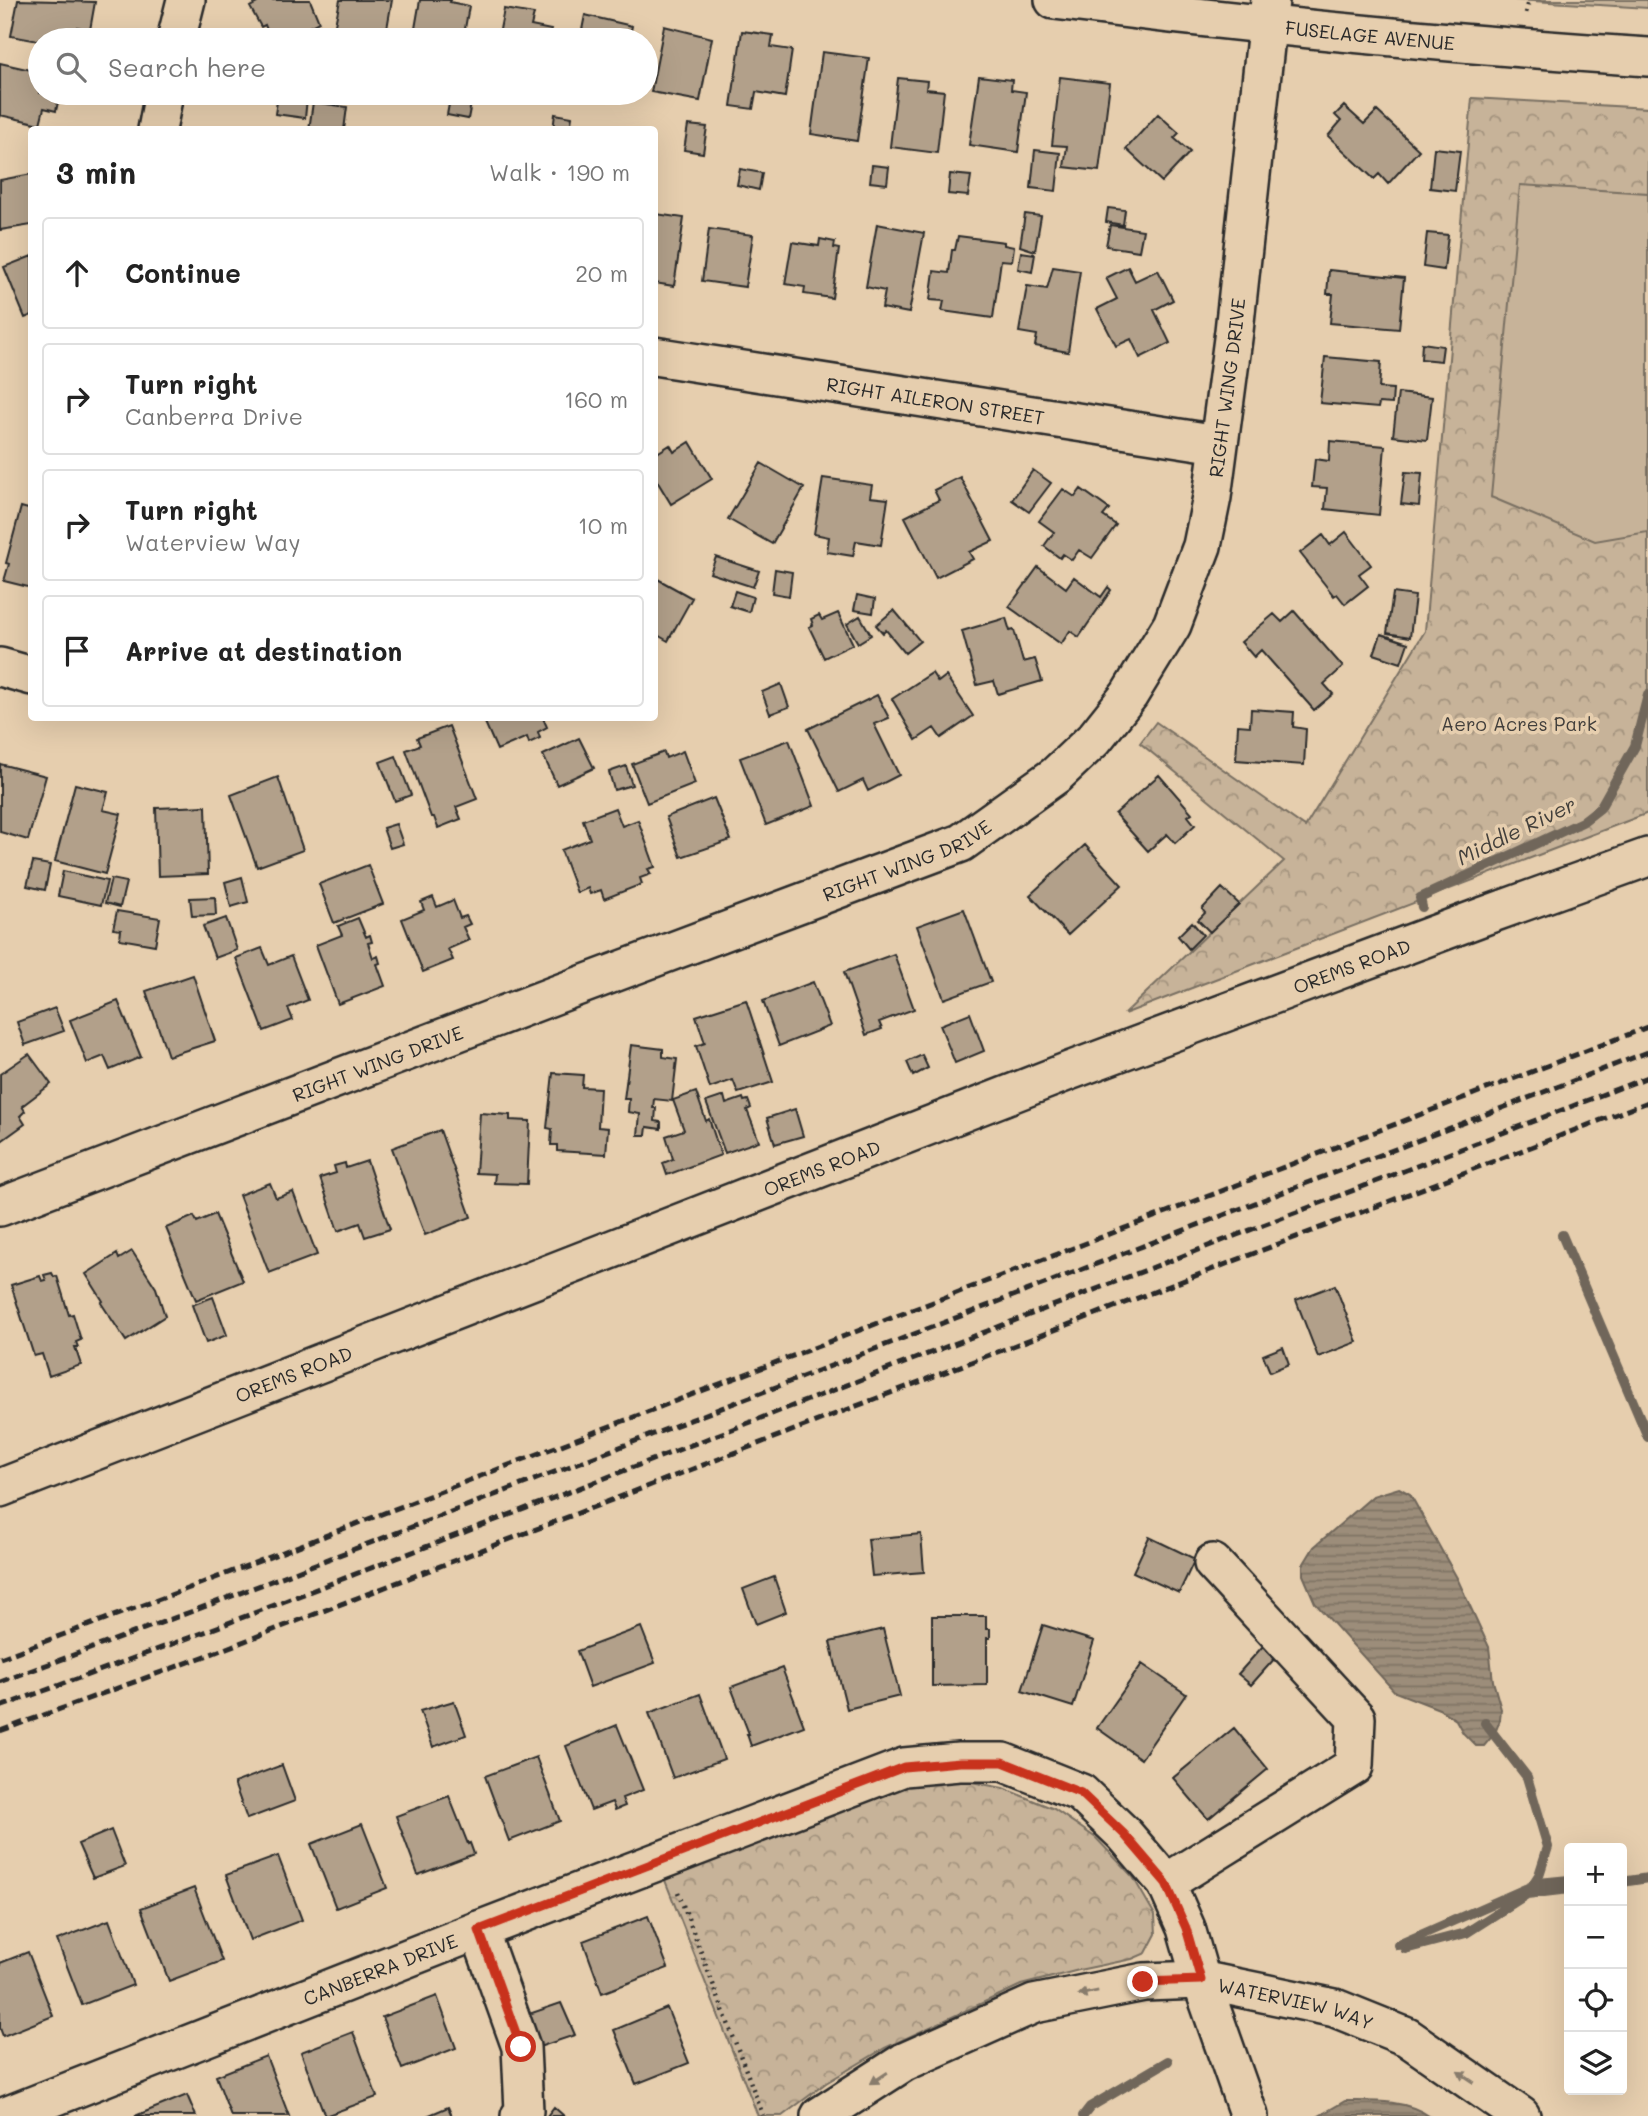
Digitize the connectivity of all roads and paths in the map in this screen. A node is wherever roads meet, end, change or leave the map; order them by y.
1 (186, 0) edge
2 (1054, 0) edge
3 (1268, 13) edge
4 (179, 28) edge
5 (1648, 57) edge
6 (162, 105) edge
7 (158, 126) edge
8 (658, 357) edge
9 (1218, 444) junction
10 (0, 667) edge
11 (28, 675) edge
12 (1648, 857) edge
13 (0, 1207) edge
14 (0, 1488) edge
15 (1213, 1563) dead end
16 (673, 1881) dead end
17 (1166, 1883) junction
18 (479, 1930) junction
19 (1201, 1980) junction
20 (763, 2115) edge
21 (6, 2116) edge
22 (520, 2116) edge
23 (820, 2116) edge
24 (1249, 2116) edge
25 (1521, 2116) edge

1 - 4 street
2 - 3 street, FUSELAGE AVENUE
3 - 5 street, FUSELAGE AVENUE
3 - 9 street, RIGHT WING DRIVE
6 - 7 street
8 - 9 street, RIGHT AILERON STREET
9 - 13 street, RIGHT WING DRIVE
10 - 11 street
12 - 14 street, OREMS ROAD
15 - 17 street
16 - 20 path
17 - 18 street, CANBERRA DRIVE
17 - 19 street, CANBERRA DRIVE
18 - 21 street, CANBERRA DRIVE
18 - 22 street
19 -> 23 street, WATERVIEW WAY
19 - 24 street, CANBERRA DRIVE
25 -> 19 street, WATERVIEW WAY

